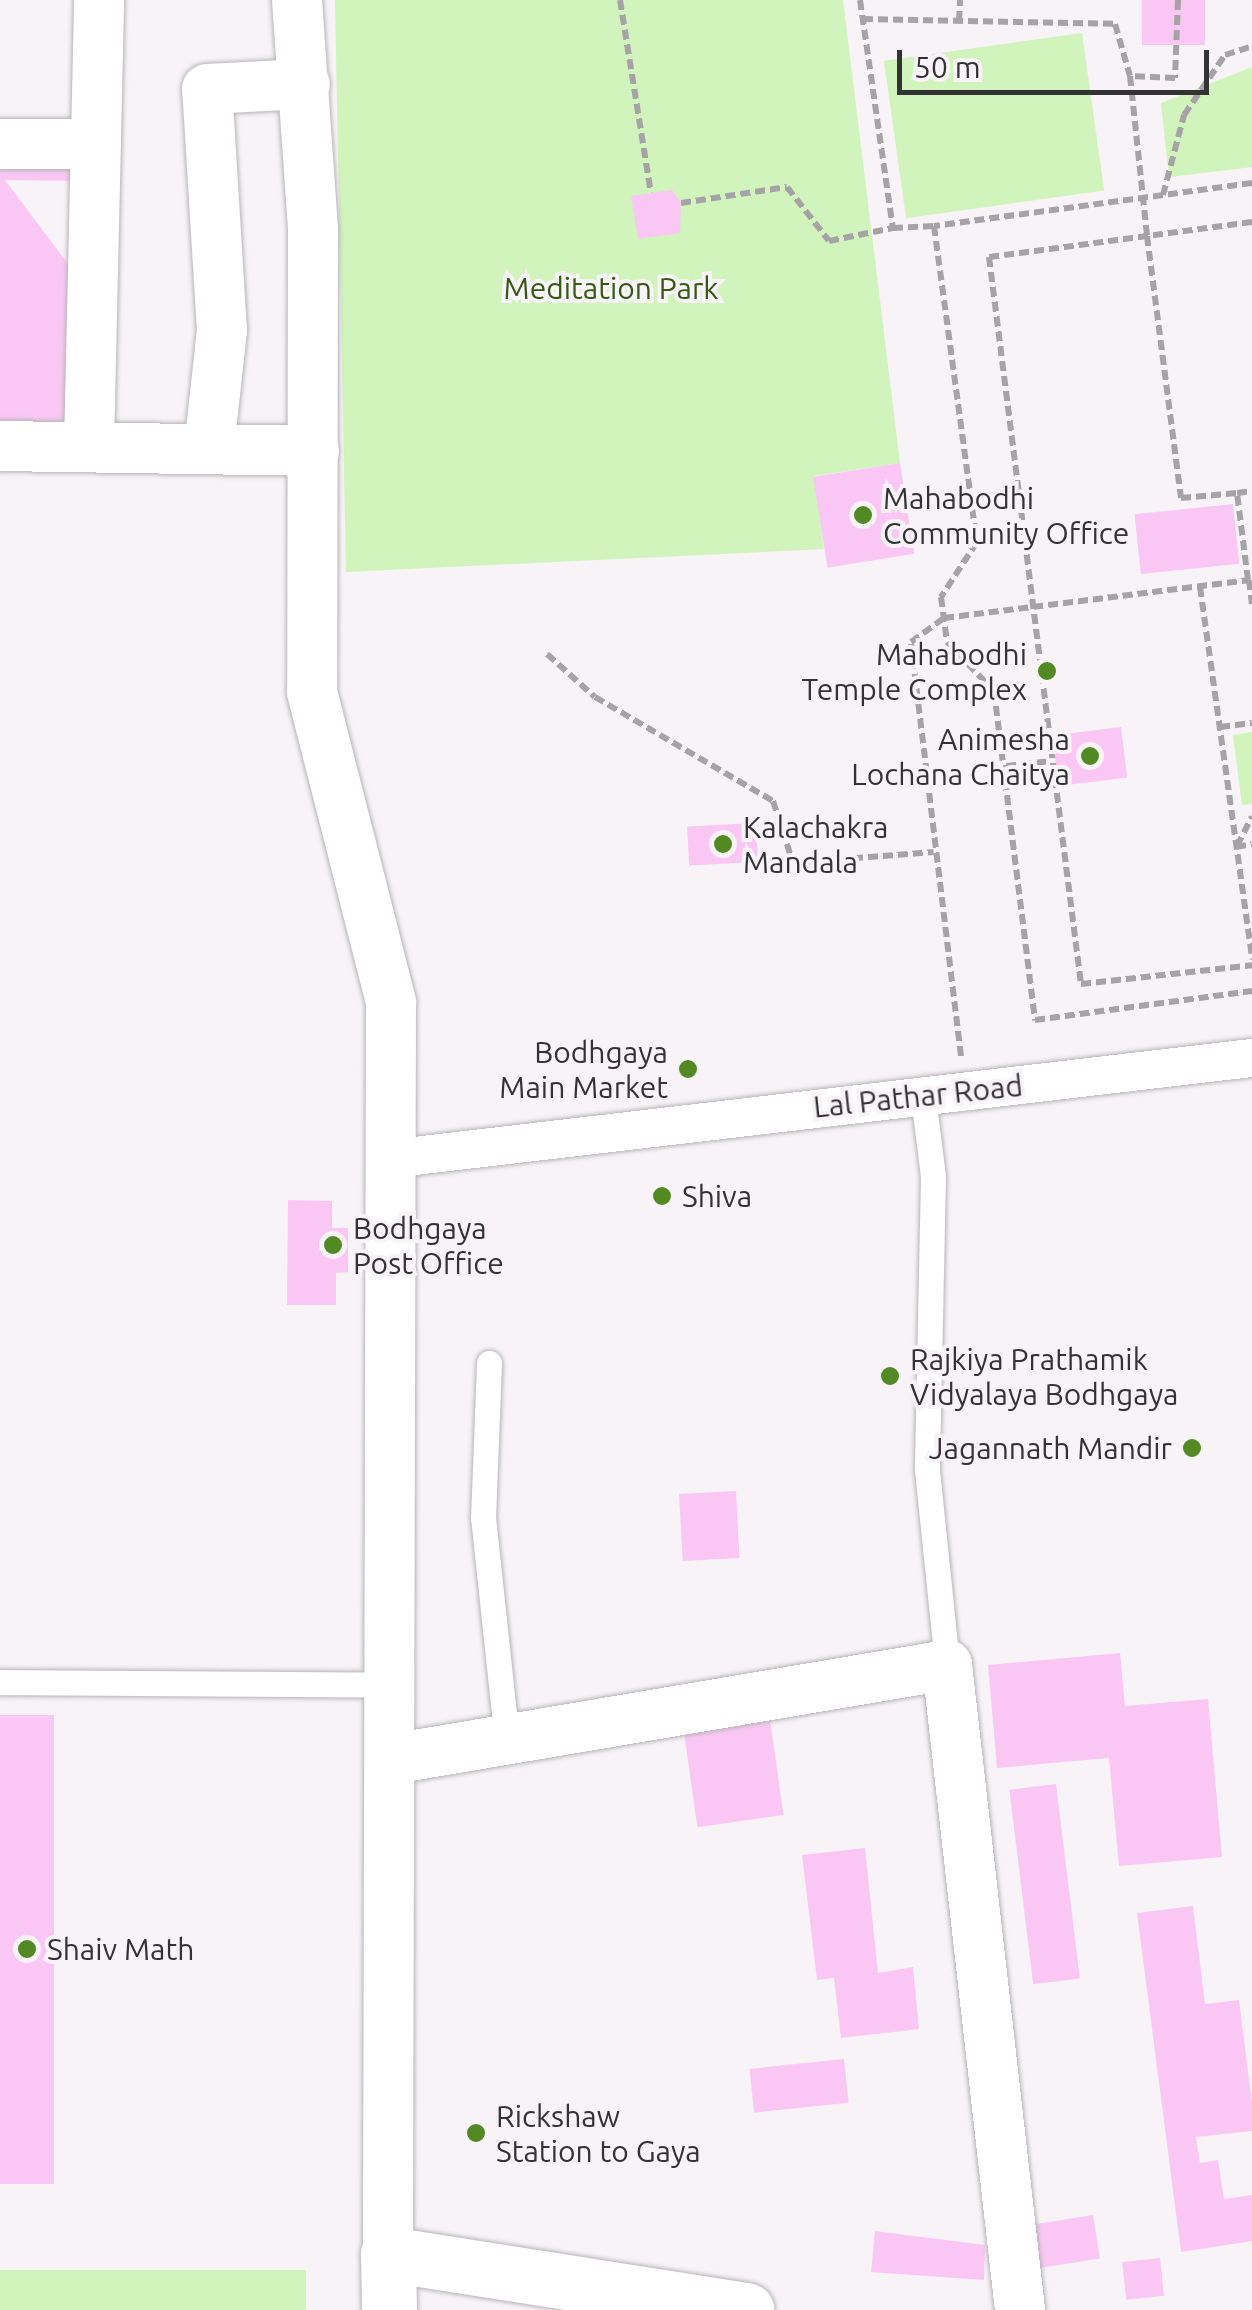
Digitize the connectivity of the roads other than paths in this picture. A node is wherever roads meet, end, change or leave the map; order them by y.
1 (99, 0) edge
2 (298, 0) edge
3 (305, 84) junction
4 (0, 144) edge
5 (96, 144) junction
6 (0, 446) edge
7 (90, 447) junction
8 (209, 448) junction
9 (314, 451) junction
10 (1252, 1058) edge
11 (924, 1097) junction
12 (389, 1159) junction
13 (489, 1363) dead end
14 (947, 1665) junction
15 (0, 1682) edge
16 (389, 1684) junction
17 (507, 1742) junction
18 (392, 1759) junction
19 (388, 2254) junction
20 (389, 2310) edge
21 (747, 2310) edge
22 (1020, 2310) edge

1 - 5 street
2 - 3 street
3 - 8 street
3 - 9 street
4 - 5 street
5 - 7 street
6 - 7 street
7 - 8 street
8 - 9 street
9 - 12 street
10 - 11 street, Lal Pathar Road
11 - 12 street, Lal Pathar Road
11 - 14 lane
12 - 16 street
13 - 17 lane
14 - 17 street
14 - 22 street
15 - 16 lane
16 - 18 street
17 - 18 street
18 - 19 street
19 - 20 street
19 - 21 street

